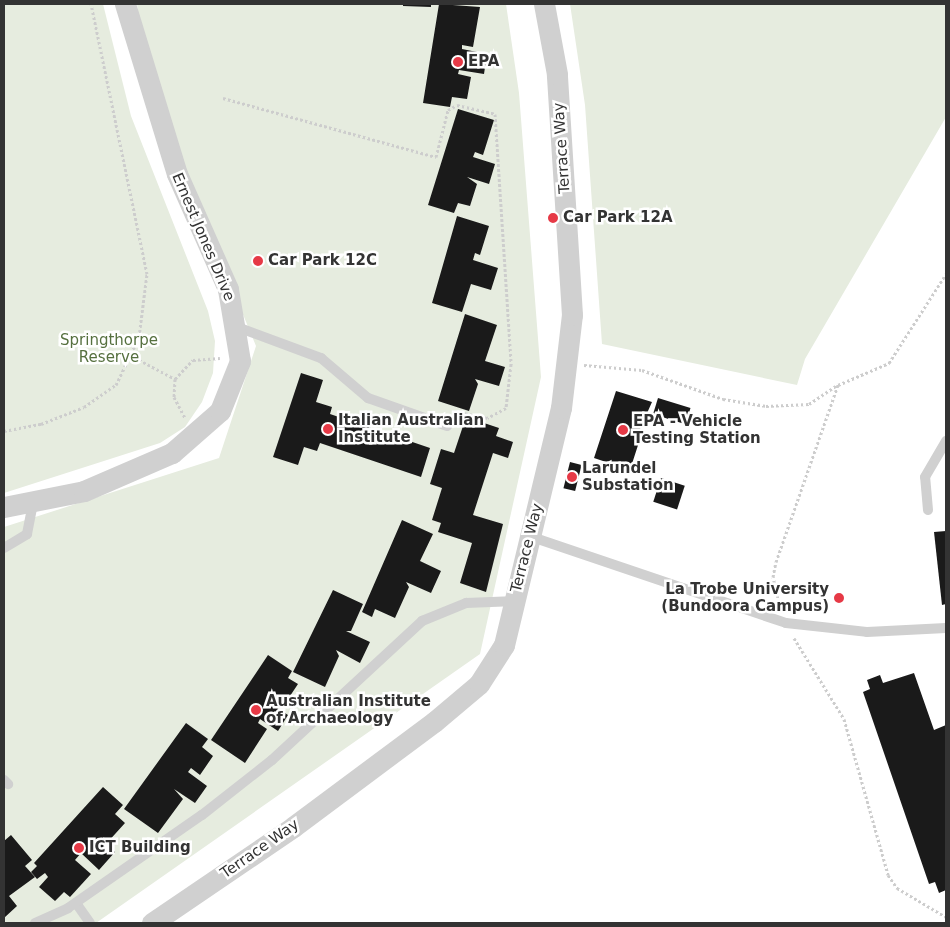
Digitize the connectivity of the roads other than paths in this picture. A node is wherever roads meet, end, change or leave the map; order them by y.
1 (125, 4) edge
2 (544, 4) edge
3 (237, 327) junction
4 (447, 426) road end
5 (946, 441) edge
6 (33, 503) junction
7 (4, 507) edge
8 (928, 510) dead end
9 (530, 536) junction
10 (4, 548) edge
11 (514, 601) junction
12 (942, 628) edge
13 (76, 903) junction
14 (35, 923) edge
15 (90, 923) edge
16 (152, 923) edge

1 - 3 street, Ernest Jones Drive
2 - 9 street, Terrace Way
3 - 4 lane
3 - 6 street, Ernest Jones Drive
5 - 8 lane
6 - 7 street, Ernest Jones Drive
6 - 10 lane
9 - 11 street, Terrace Way
9 - 12 lane
11 - 13 lane
11 - 16 street, Terrace Way
13 - 14 lane
13 - 15 lane

